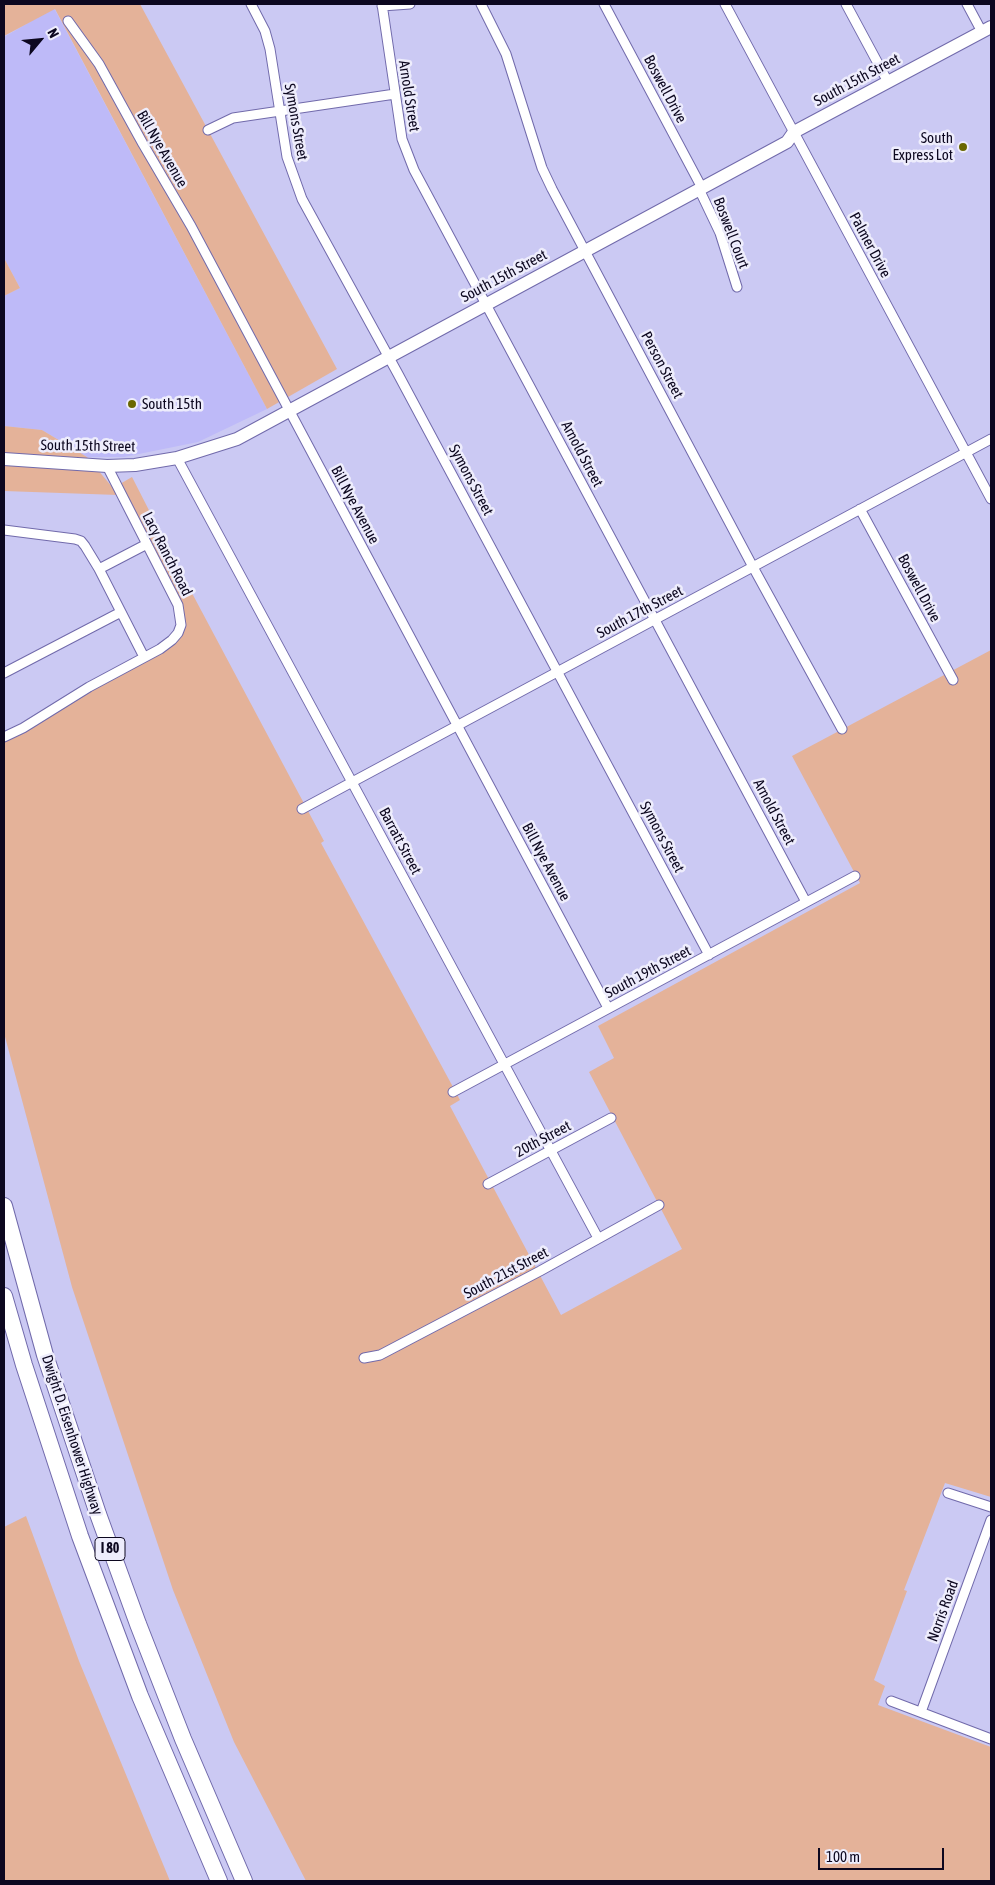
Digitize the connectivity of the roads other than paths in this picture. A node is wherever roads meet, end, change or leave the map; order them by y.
1 (251, 4) edge
2 (410, 4) edge
3 (481, 4) edge
4 (604, 4) edge
5 (725, 4) edge
6 (846, 4) edge
7 (967, 4) edge
8 (382, 5) edge
9 (68, 21) dead end
10 (987, 29) edge
11 (888, 82) junction
12 (395, 94) junction
13 (279, 111) junction
14 (208, 130) dead end
15 (794, 132) junction
16 (700, 188) junction
17 (586, 250) junction
18 (737, 287) dead end
19 (486, 304) junction
20 (389, 357) junction
21 (289, 410) junction
22 (991, 439) edge
23 (966, 452) junction
24 (178, 458) junction
25 (4, 459) edge
26 (107, 466) junction
27 (991, 499) edge
28 (860, 509) junction
29 (4, 530) edge
30 (147, 544) junction
31 (753, 567) junction
32 (99, 569) junction
33 (121, 612) junction
34 (655, 619) junction
35 (144, 657) junction
36 (558, 672) junction
37 (4, 674) edge
38 (953, 680) dead end
39 (458, 726) junction
40 (842, 729) dead end
41 (4, 738) edge
42 (352, 782) junction
43 (302, 809) dead end
44 (855, 876) dead end
45 (806, 902) junction
46 (709, 955) junction
47 (608, 1008) junction
48 (504, 1064) junction
49 (453, 1092) dead end
50 (611, 1118) dead end
51 (551, 1150) junction
52 (488, 1184) dead end
53 (659, 1205) dead end
54 (4, 1206) edge
55 (598, 1238) junction
56 (4, 1296) edge
57 (364, 1358) dead end
58 (948, 1493) dead end
59 (991, 1507) edge
60 (991, 1520) edge
61 (891, 1701) dead end
62 (921, 1712) junction
63 (991, 1739) edge
64 (219, 1881) edge
65 (244, 1881) edge

1 - 13 street, Symons Street
2 - 8 street
3 - 17 street, Person Street
4 - 16 street, Boswell Drive
5 - 15 street, Palmer Drive
6 - 11 street
7 - 10 street
8 - 12 street, Arnold Street
9 - 21 street, Bill Nye Avenue
10 - 11 main road, South 15th Street
11 - 15 main road, South 15th Street
12 - 13 street
12 - 19 street, Arnold Street
13 - 14 street
13 - 20 street, Symons Street
15 - 16 main road, South 15th Street
15 - 23 street, Palmer Drive
16 - 17 main road, South 15th Street
16 - 18 street, Boswell Court
17 - 19 main road, South 15th Street
17 - 31 street, Person Street
19 - 20 main road, South 15th Street
19 - 34 street, Arnold Street
20 - 21 main road, South 15th Street
20 - 36 street, Symons Street
21 - 24 main road, South 15th Street
21 - 39 street, Bill Nye Avenue
22 - 23 street, South 17th Street
23 - 27 street, Palmer Drive
23 - 28 street, South 17th Street
24 - 26 main road, South 15th Street
24 - 42 street, Barratt Street
25 - 26 main road, South 15th Street
26 - 30 street, Lacy Ranch Road
28 - 31 street, South 17th Street
28 - 38 street, Boswell Drive
29 - 32 street
30 - 32 street
30 - 35 street, Lacy Ranch Road
31 - 34 street, South 17th Street
31 - 40 street, Person Street
32 - 33 street
33 - 35 street
33 - 37 street
34 - 36 street, South 17th Street
34 - 45 street, Arnold Street
35 - 41 street, Lacy Ranch Road
36 - 39 street, South 17th Street
36 - 46 street, Symons Street
39 - 42 street, South 17th Street
39 - 47 street, Bill Nye Avenue
42 - 43 street, South 17th Street
42 - 48 street, Barratt Street
44 - 45 street, South 19th Street
45 - 46 street, South 19th Street
46 - 47 street, South 19th Street
47 - 48 street, South 19th Street
48 - 49 street, South 19th Street
48 - 51 street, Barratt Street
50 - 51 street, 20th Street
51 - 52 street, 20th Street
51 - 55 street, Barratt Street
53 - 55 street, South 21st Street
54 - 65 highway, Dwight D. Eisenhower Highway / I 80
55 - 57 street, South 21st Street
56 - 64 highway, Dwight D. Eisenhower Highway / I 80
58 - 59 street
60 - 62 street, Norris Road
61 - 62 street
62 - 63 street

